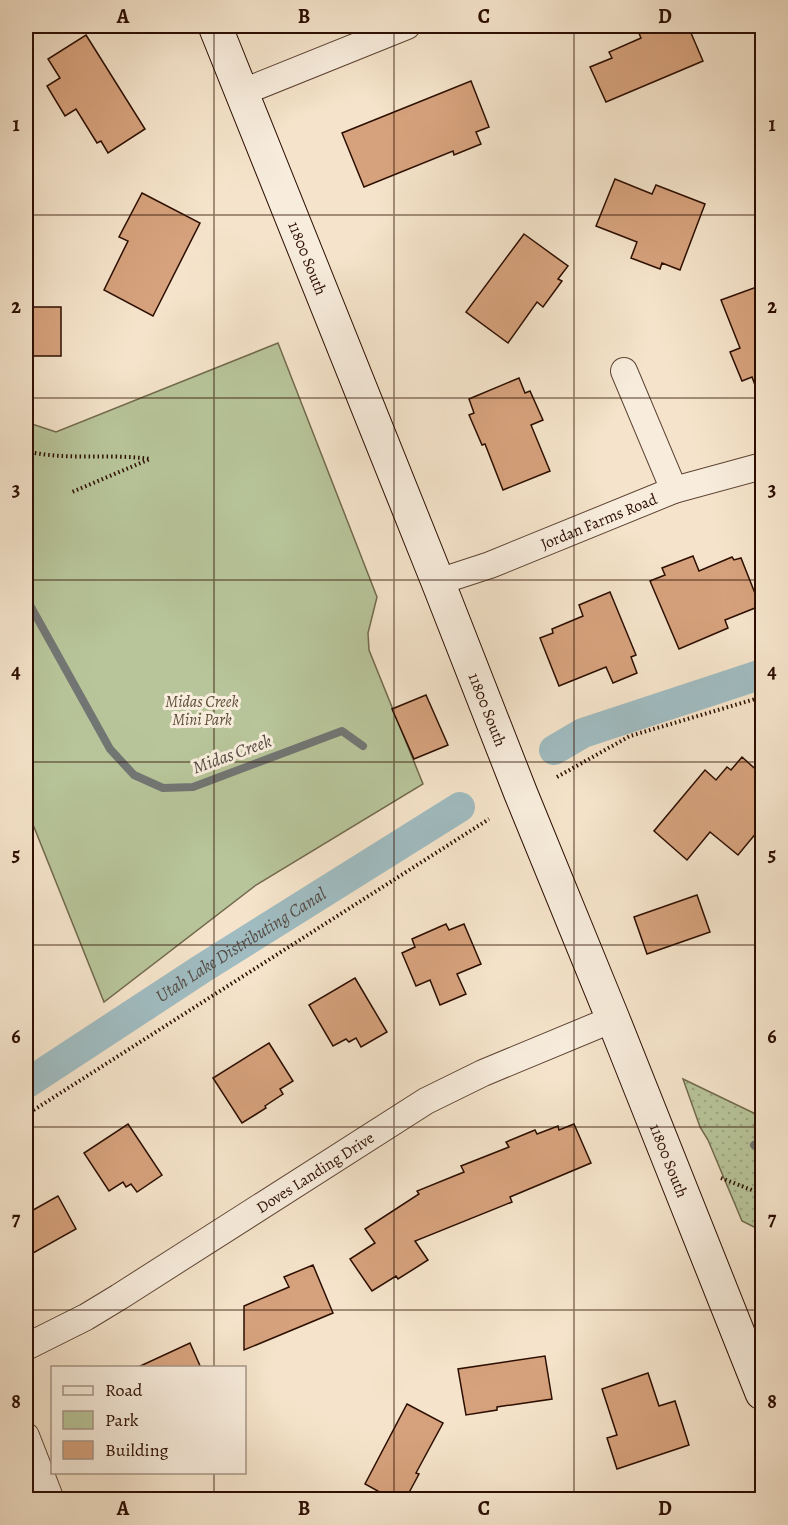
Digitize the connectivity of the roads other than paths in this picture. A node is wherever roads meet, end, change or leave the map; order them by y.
1 (215, 26) edge
2 (407, 26) edge
3 (243, 92) junction
4 (624, 371) dead end
5 (762, 465) edge
6 (674, 490) junction
7 (438, 582) junction
8 (613, 1019) junction
9 (26, 1347) edge
10 (762, 1394) edge
11 (26, 1436) edge
12 (51, 1500) edge

1 - 3 main road, 11800 South
2 - 3 street
3 - 7 main road, 11800 South
4 - 6 street
5 - 6 street, Jordan Farms Road
6 - 7 street, Jordan Farms Road
7 - 8 main road, 11800 South
8 - 9 street, Doves Landing Drive
8 - 10 main road, 11800 South
11 - 12 street

